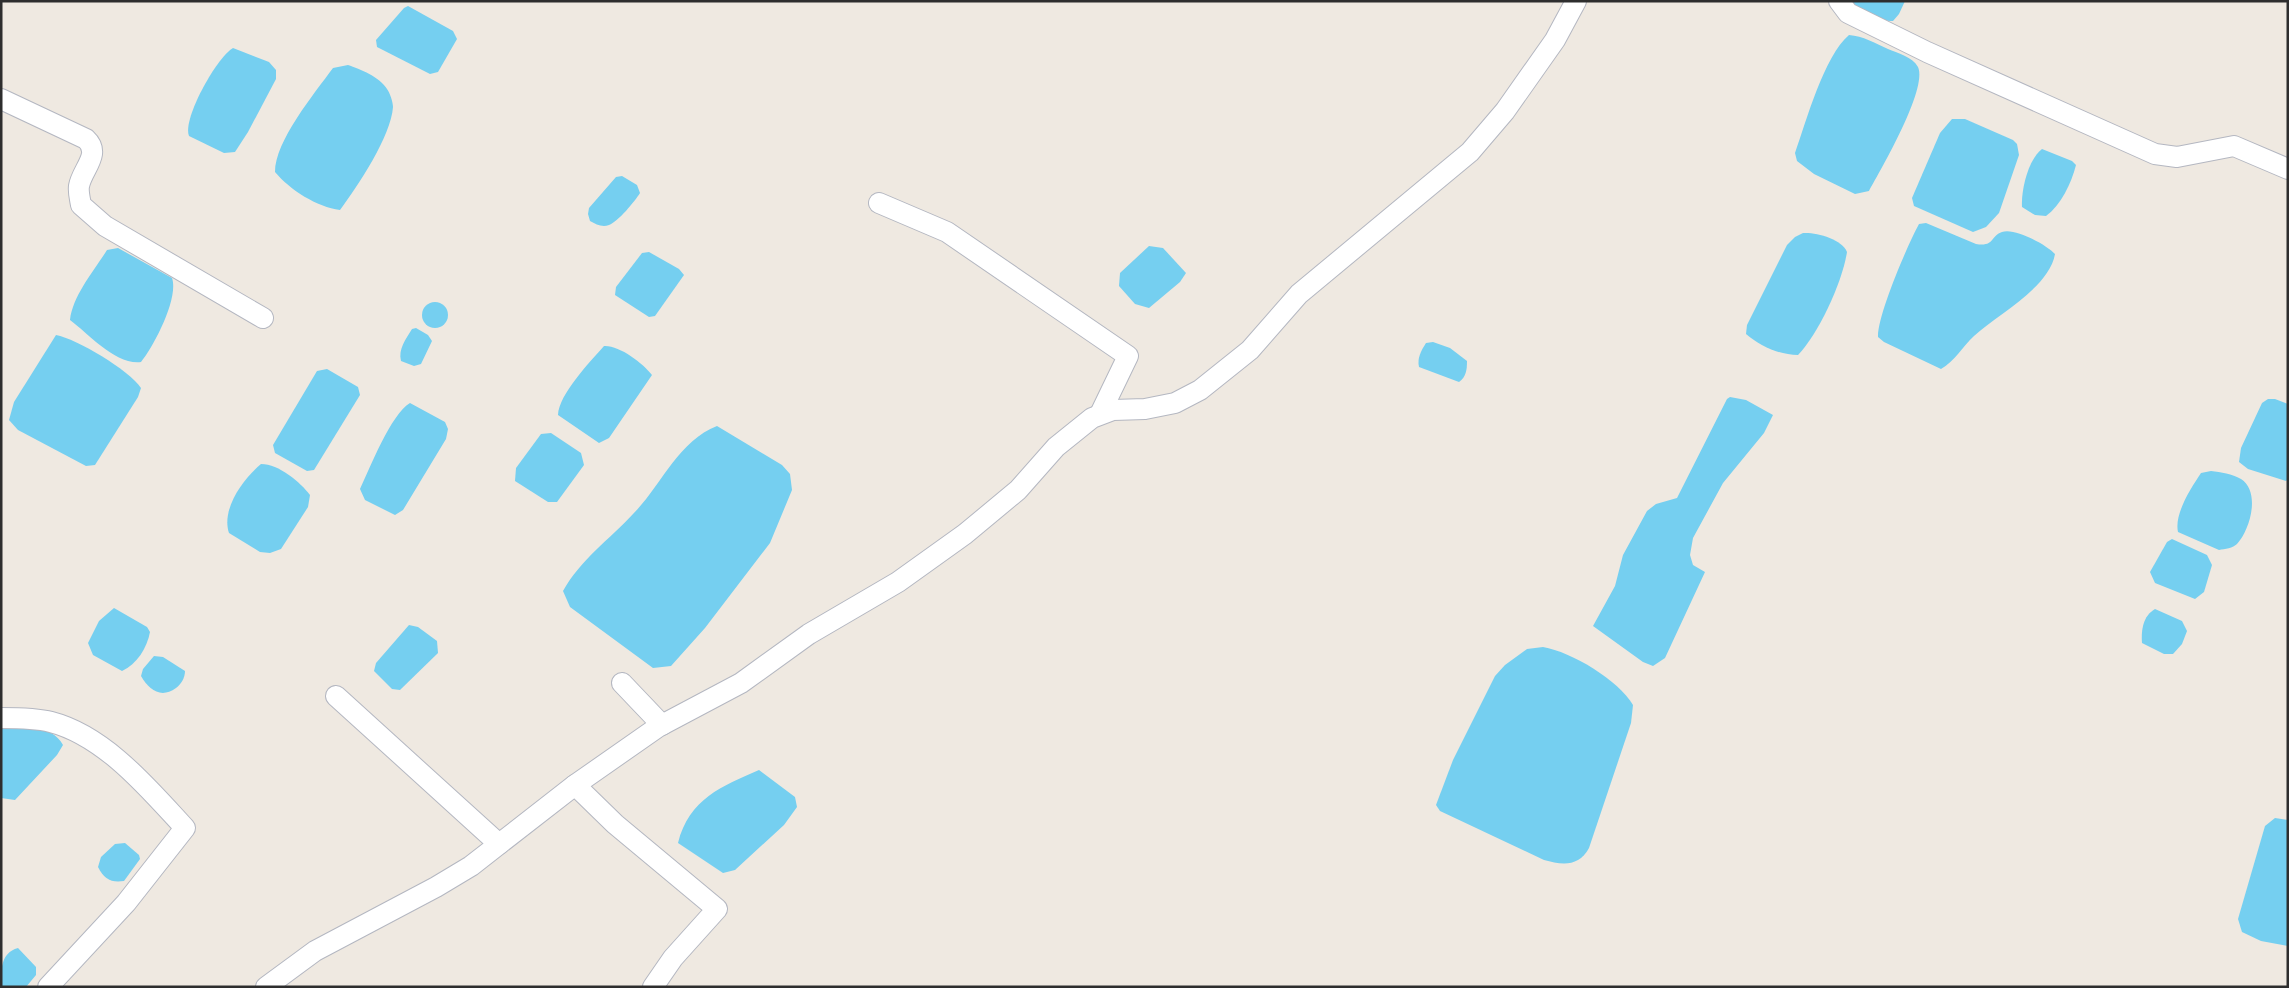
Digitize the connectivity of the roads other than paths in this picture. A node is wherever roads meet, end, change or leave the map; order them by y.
1 (1576, 1) edge
2 (1839, 1) edge
3 (1, 99) edge
4 (2288, 169) edge
5 (879, 203) dead end
6 (263, 318) dead end
7 (1100, 414) junction
8 (622, 683) dead end
9 (336, 696) dead end
10 (1, 718) edge
11 (662, 725) junction
12 (575, 785) junction
13 (499, 844) junction
14 (48, 987) edge
15 (266, 987) edge
16 (652, 987) edge

1 - 7 street
2 - 4 street
3 - 6 street
5 - 7 street
7 - 11 street
8 - 11 street
9 - 13 street
10 - 14 street
11 - 12 street
12 - 13 street
12 - 16 street
13 - 15 street

